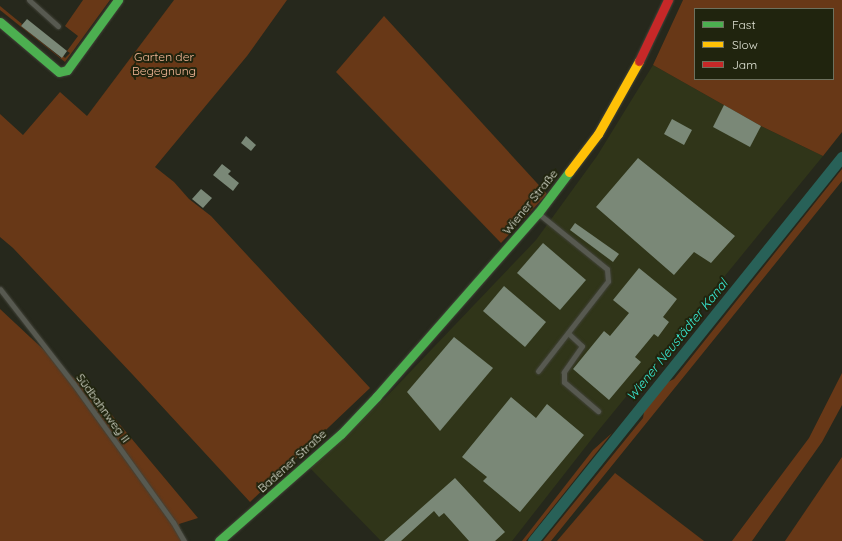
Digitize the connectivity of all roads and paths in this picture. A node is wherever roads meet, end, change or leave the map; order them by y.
1 (29, 0) edge
2 (118, 0) edge
3 (668, 0) edge
4 (0, 22) edge
5 (58, 26) dead end
6 (538, 213) junction
7 (0, 290) edge
8 (568, 333) junction
9 (538, 371) dead end
10 (377, 396) joint
11 (598, 411) dead end
12 (184, 541) edge
13 (219, 541) edge

1 - 5 lane
2 - 4 main road
3 - 6 main road, Wiener Straße
6 - 8 lane
6 - 10 main road, Wiener Straße
7 - 12 lane, Südbahnweg II
8 - 9 lane
8 - 11 lane
10 - 13 main road, Badener Straße

